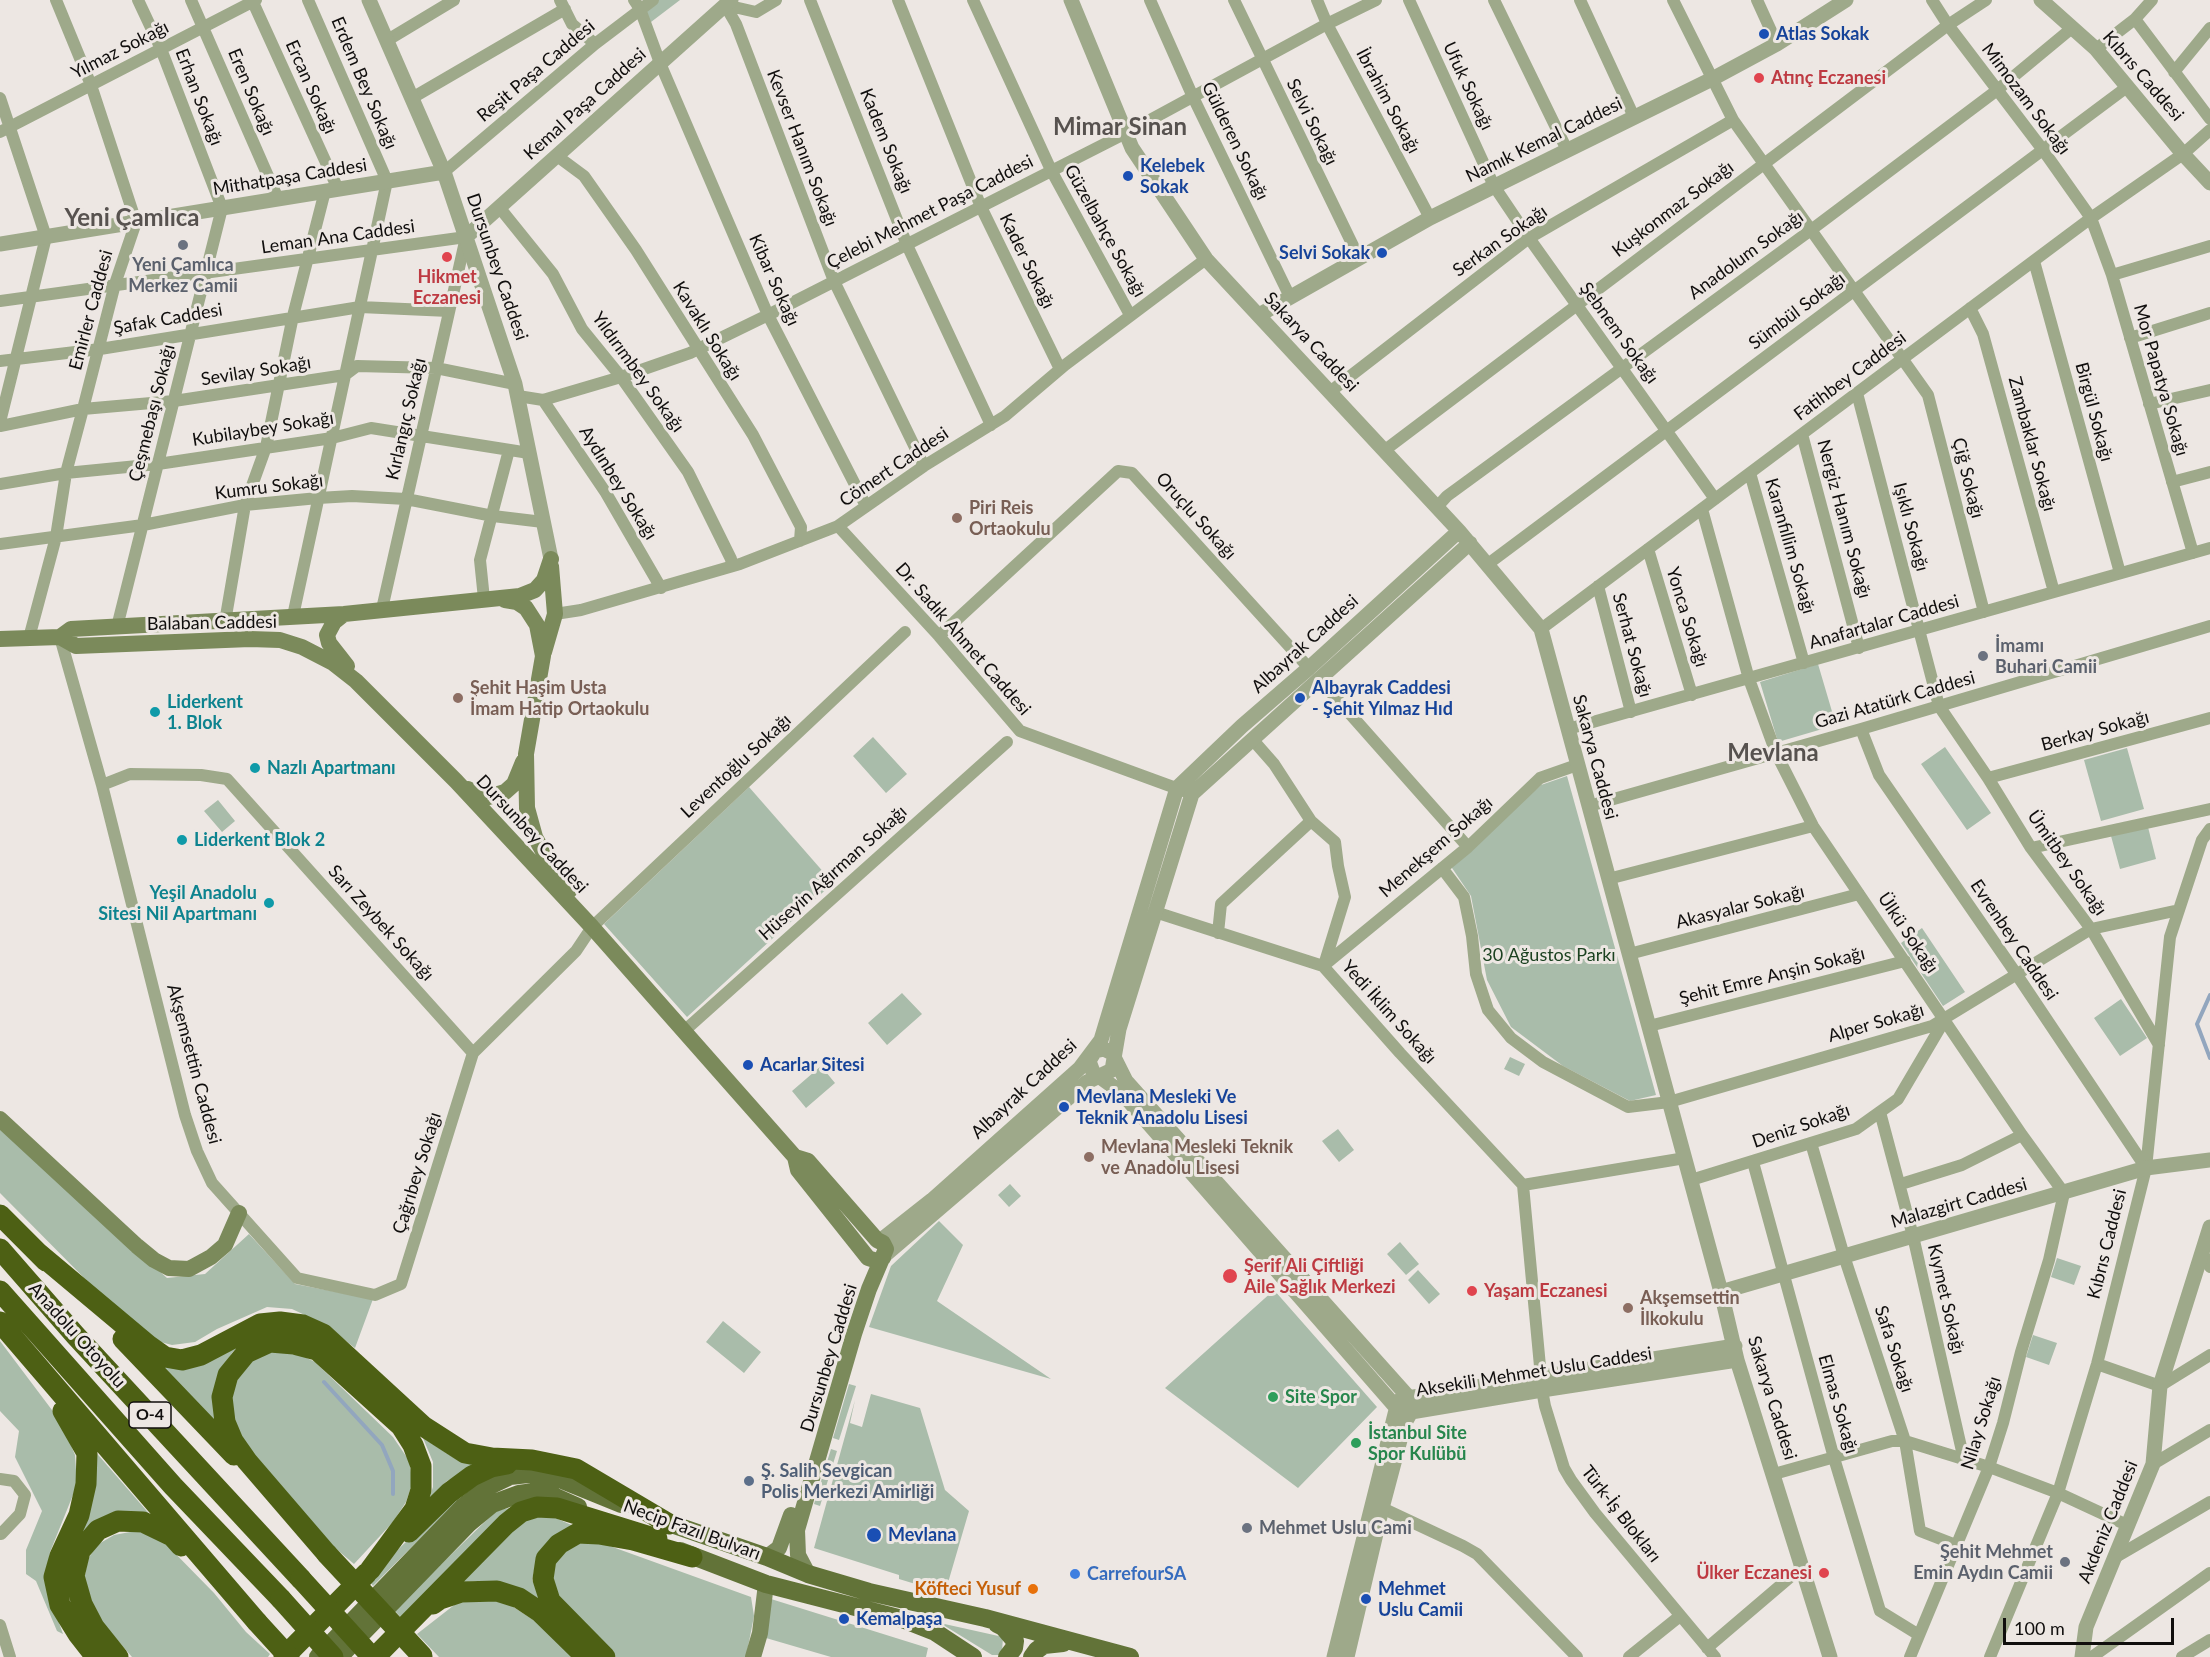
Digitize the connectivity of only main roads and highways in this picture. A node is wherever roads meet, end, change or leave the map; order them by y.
1 (484, 598) junction
2 (344, 614) junction
3 (60, 637) junction
4 (0, 639) edge
5 (543, 656) junction
6 (356, 681) junction
7 (526, 754) junction
8 (459, 784) junction
9 (592, 927) junction
10 (0, 1119) edge
11 (239, 1213) road end
12 (0, 1215) edge
13 (0, 1249) edge
14 (876, 1251) junction
15 (37, 1252) junction
16 (0, 1292) edge
17 (0, 1324) edge
18 (576, 1469) junction
19 (663, 1532) junction
20 (327, 1554) junction
21 (692, 1557) junction
22 (767, 1557) junction
23 (370, 1570) junction
24 (808, 1574) junction
25 (766, 1584) junction
26 (985, 1618) junction
27 (257, 1622) junction
28 (404, 1627) junction
29 (1070, 1642) junction
30 (96, 1657) edge
31 (118, 1657) edge
32 (284, 1657) edge
33 (289, 1657) edge
34 (318, 1657) edge
35 (333, 1657) edge
36 (339, 1657) edge
37 (373, 1657) edge
38 (423, 1657) edge
39 (586, 1657) edge
40 (605, 1657) edge
41 (753, 1657) edge
42 (973, 1657) edge
43 (1007, 1657) edge
44 (1032, 1657) edge
45 (1130, 1657) edge

1 - 2 main road, Balaban Caddesi
1 - 5 main road, Dursunbey Caddesi
1 - 5 main road
2 - 3 main road, Balaban Caddesi
2 - 6 main road, Balaban Caddesi
3 - 4 main road, Balaban Caddesi
3 - 6 main road, Balaban Caddesi
5 - 7 main road, Dursunbey Caddesi
6 - 8 main road, Balaban Caddesi
7 - 8 main road, Dursunbey Caddesi
7 - 9 main road, Dursunbey Caddesi
8 - 9 main road, Dursunbey Caddesi
9 - 14 main road, Dursunbey Caddesi
10 - 11 main road
12 - 15 highway
13 - 37 highway, Anadolu Otoyolu / O-4, bridge
14 - 22 main road, Dursunbey Caddesi
14 - 24 main road, Dursunbey Caddesi
15 - 18 highway
15 - 20 highway
16 - 35 highway, Anadolu Otoyolu / O-4, bridge
17 - 27 highway
17 - 30 highway
18 - 19 highway
18 - 23 highway
19 - 21 main road, Necip Fazıl Bulvarı
19 - 22 main road, Necip Fazıl Bulvarı
19 - 28 highway
19 - 34 main road, Necip Fazıl Bulvarı
19 - 36 main road, Necip Fazıl Bulvarı
20 - 23 highway
20 - 38 highway, bridge
21 - 25 main road, Necip Fazıl Bulvarı
21 - 40 highway
22 - 24 main road, Necip Fazıl Bulvarı
23 - 32 highway
24 - 26 main road, Necip Fazıl Bulvarı
25 - 41 main road
25 - 42 main road, Necip Fazıl Bulvarı
26 - 29 main road, Necip Fazıl Bulvarı
26 - 43 main road
27 - 31 highway
27 - 33 highway, bridge
28 - 37 highway
28 - 39 highway
29 - 44 main road
29 - 45 main road, Necip Fazıl Bulvarı

